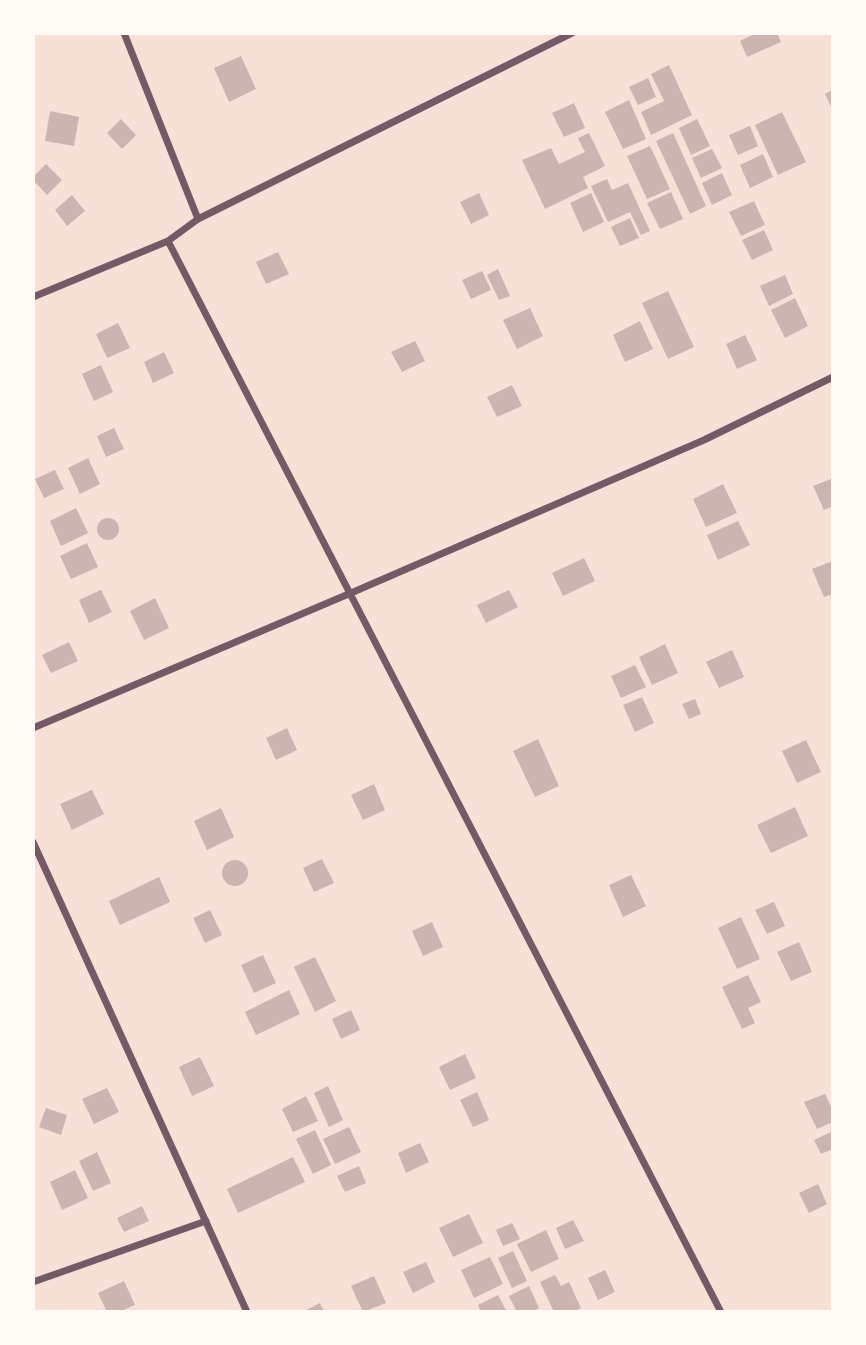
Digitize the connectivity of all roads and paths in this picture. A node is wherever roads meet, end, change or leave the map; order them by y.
1 (124, 33) edge
2 (572, 33) edge
3 (198, 219) junction
4 (168, 241) junction
5 (33, 297) edge
6 (833, 377) edge
7 (351, 593) junction
8 (33, 727) edge
9 (33, 842) edge
10 (206, 1221) junction
11 (33, 1282) edge
12 (247, 1312) edge
13 (721, 1312) edge

1 - 3 street
2 - 3 street
3 - 4 street
4 - 5 street
4 - 7 street
6 - 7 street
7 - 8 street
7 - 13 street
9 - 10 street
10 - 11 street
10 - 12 street

